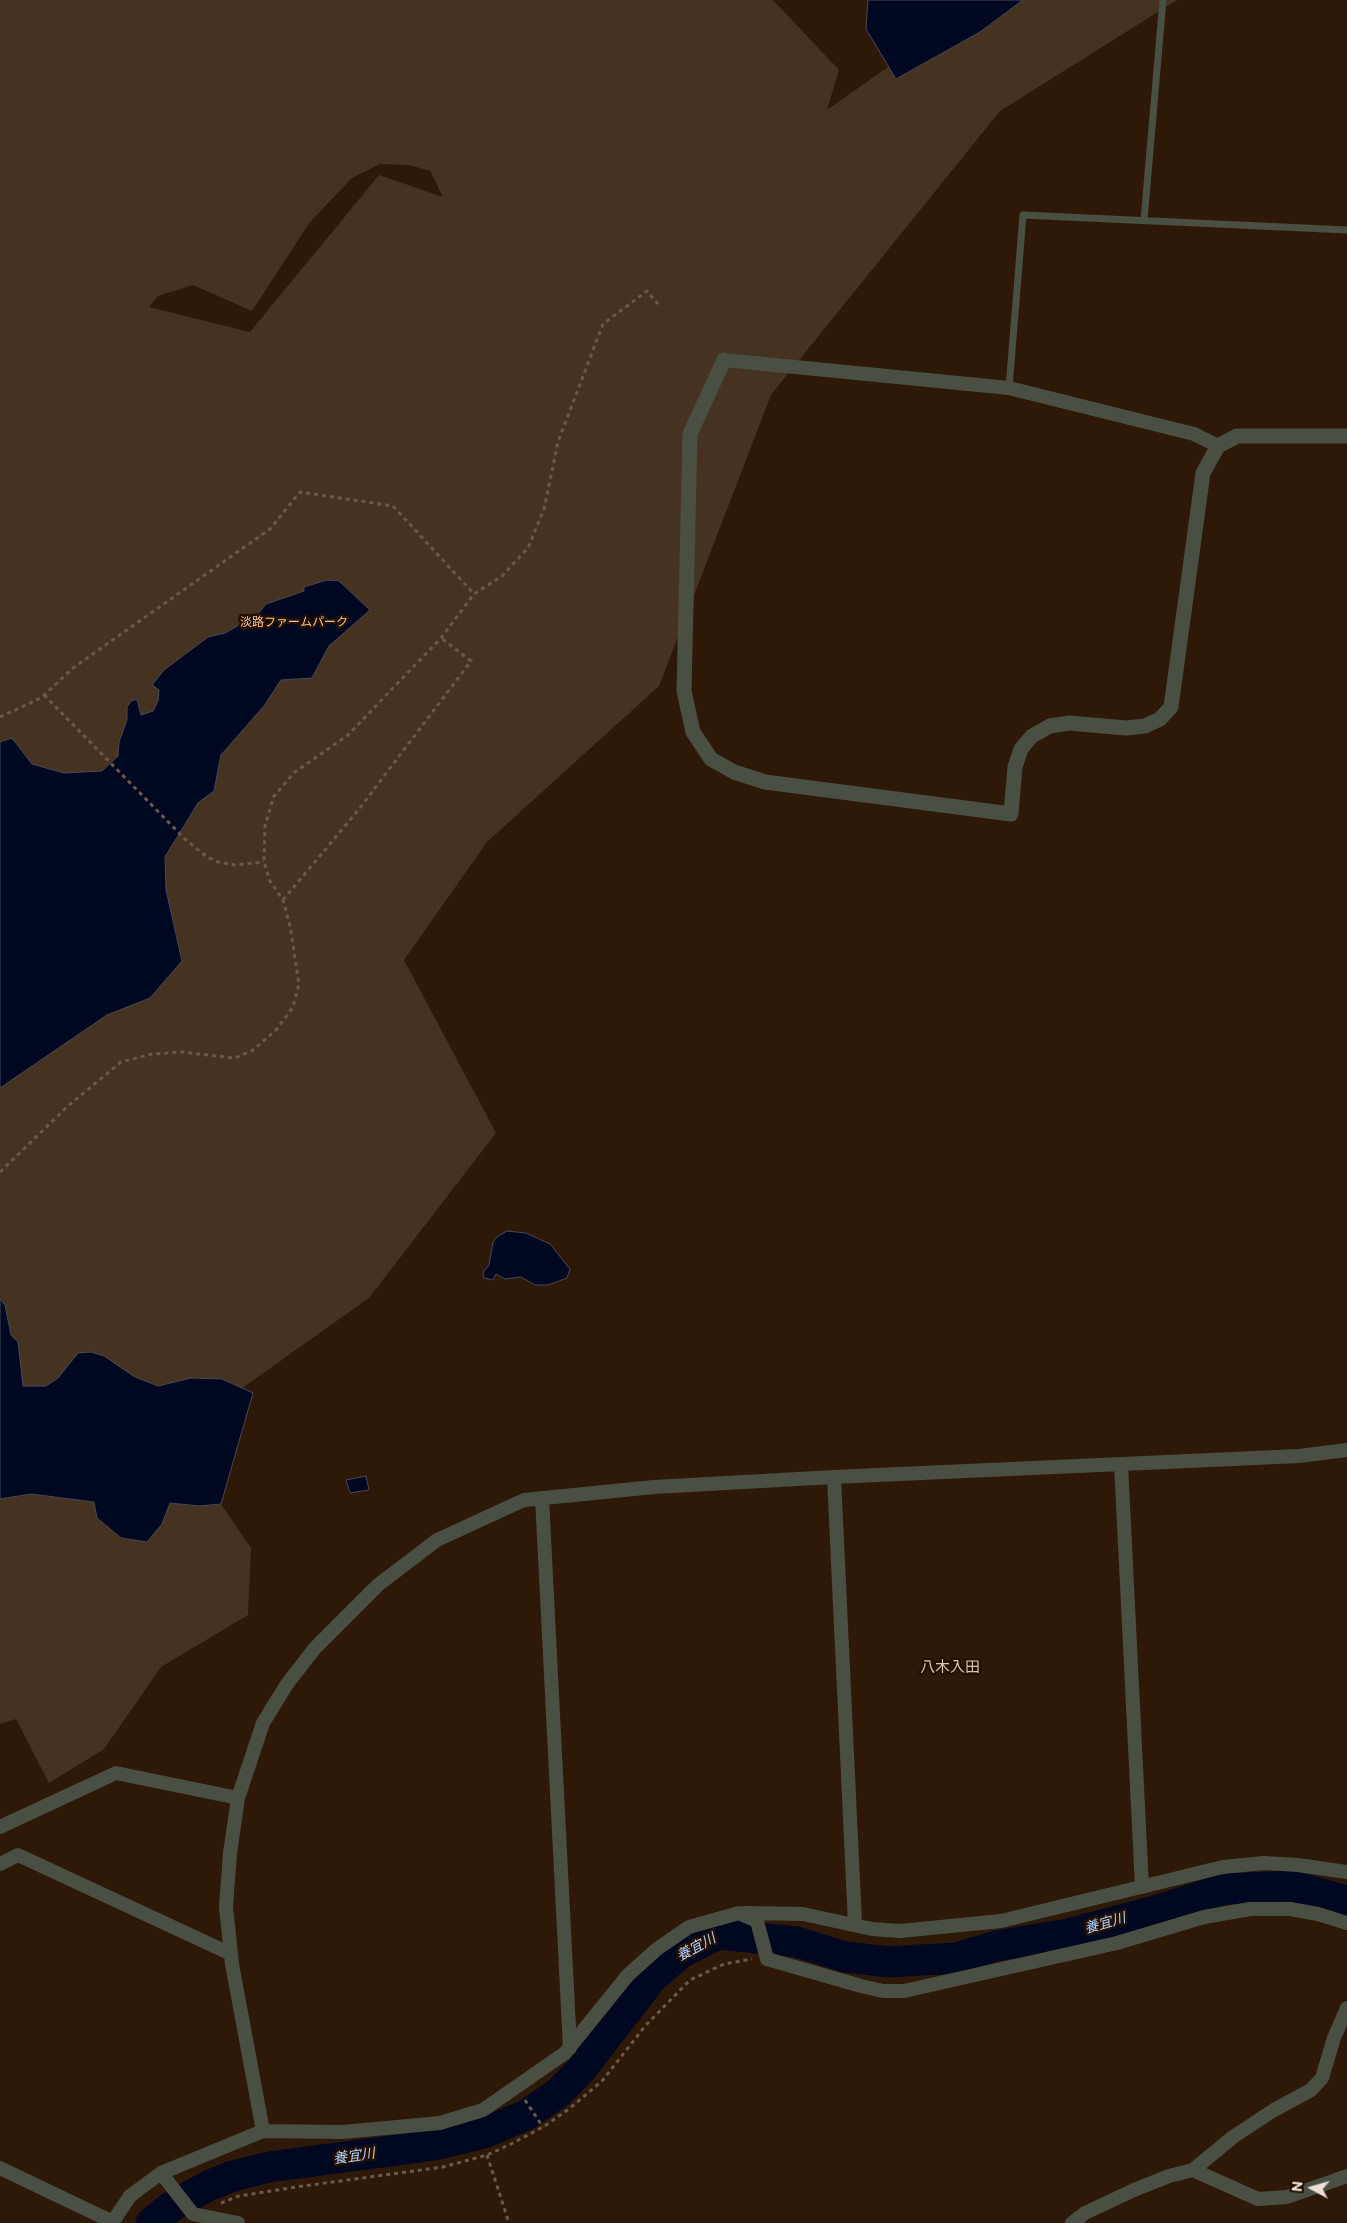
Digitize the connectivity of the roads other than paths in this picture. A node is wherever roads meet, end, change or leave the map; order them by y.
1 (1163, 0) edge
2 (1144, 220) junction
3 (1347, 230) edge
4 (724, 360) joint
5 (1009, 388) junction
6 (1347, 436) edge
7 (1218, 446) junction
8 (1347, 1450) edge
9 (1121, 1464) junction
10 (834, 1477) junction
11 (542, 1498) junction
12 (238, 1798) junction
13 (0, 1827) edge
14 (0, 1864) edge
15 (1347, 1872) edge
16 (1142, 1887) junction
17 (739, 1913) junction
18 (1347, 1923) edge
19 (855, 1924) junction
20 (231, 1954) junction
21 (1347, 2008) edge
22 (570, 2048) junction
23 (264, 2131) junction
24 (0, 2168) edge
25 (1193, 2170) junction
26 (160, 2173) junction
27 (1347, 2176) edge
28 (113, 2222) edge
29 (238, 2223) edge
30 (1072, 2223) edge

1 - 2 lane
2 - 3 lane
2 - 5 lane
4 - 5 street
4 - 7 street
5 - 7 street
6 - 7 street
8 - 9 street
9 - 10 street
9 - 16 street
10 - 11 street
10 - 19 street
11 - 12 street
11 - 22 street
12 - 13 street
12 - 20 street
14 - 20 street
15 - 16 street
16 - 19 street
17 - 18 street
17 - 19 street
17 - 22 street
20 - 23 street
21 - 25 street
22 - 23 street
23 - 26 street
24 - 28 street
25 - 27 street
25 - 30 street
26 - 28 street
26 - 29 street

